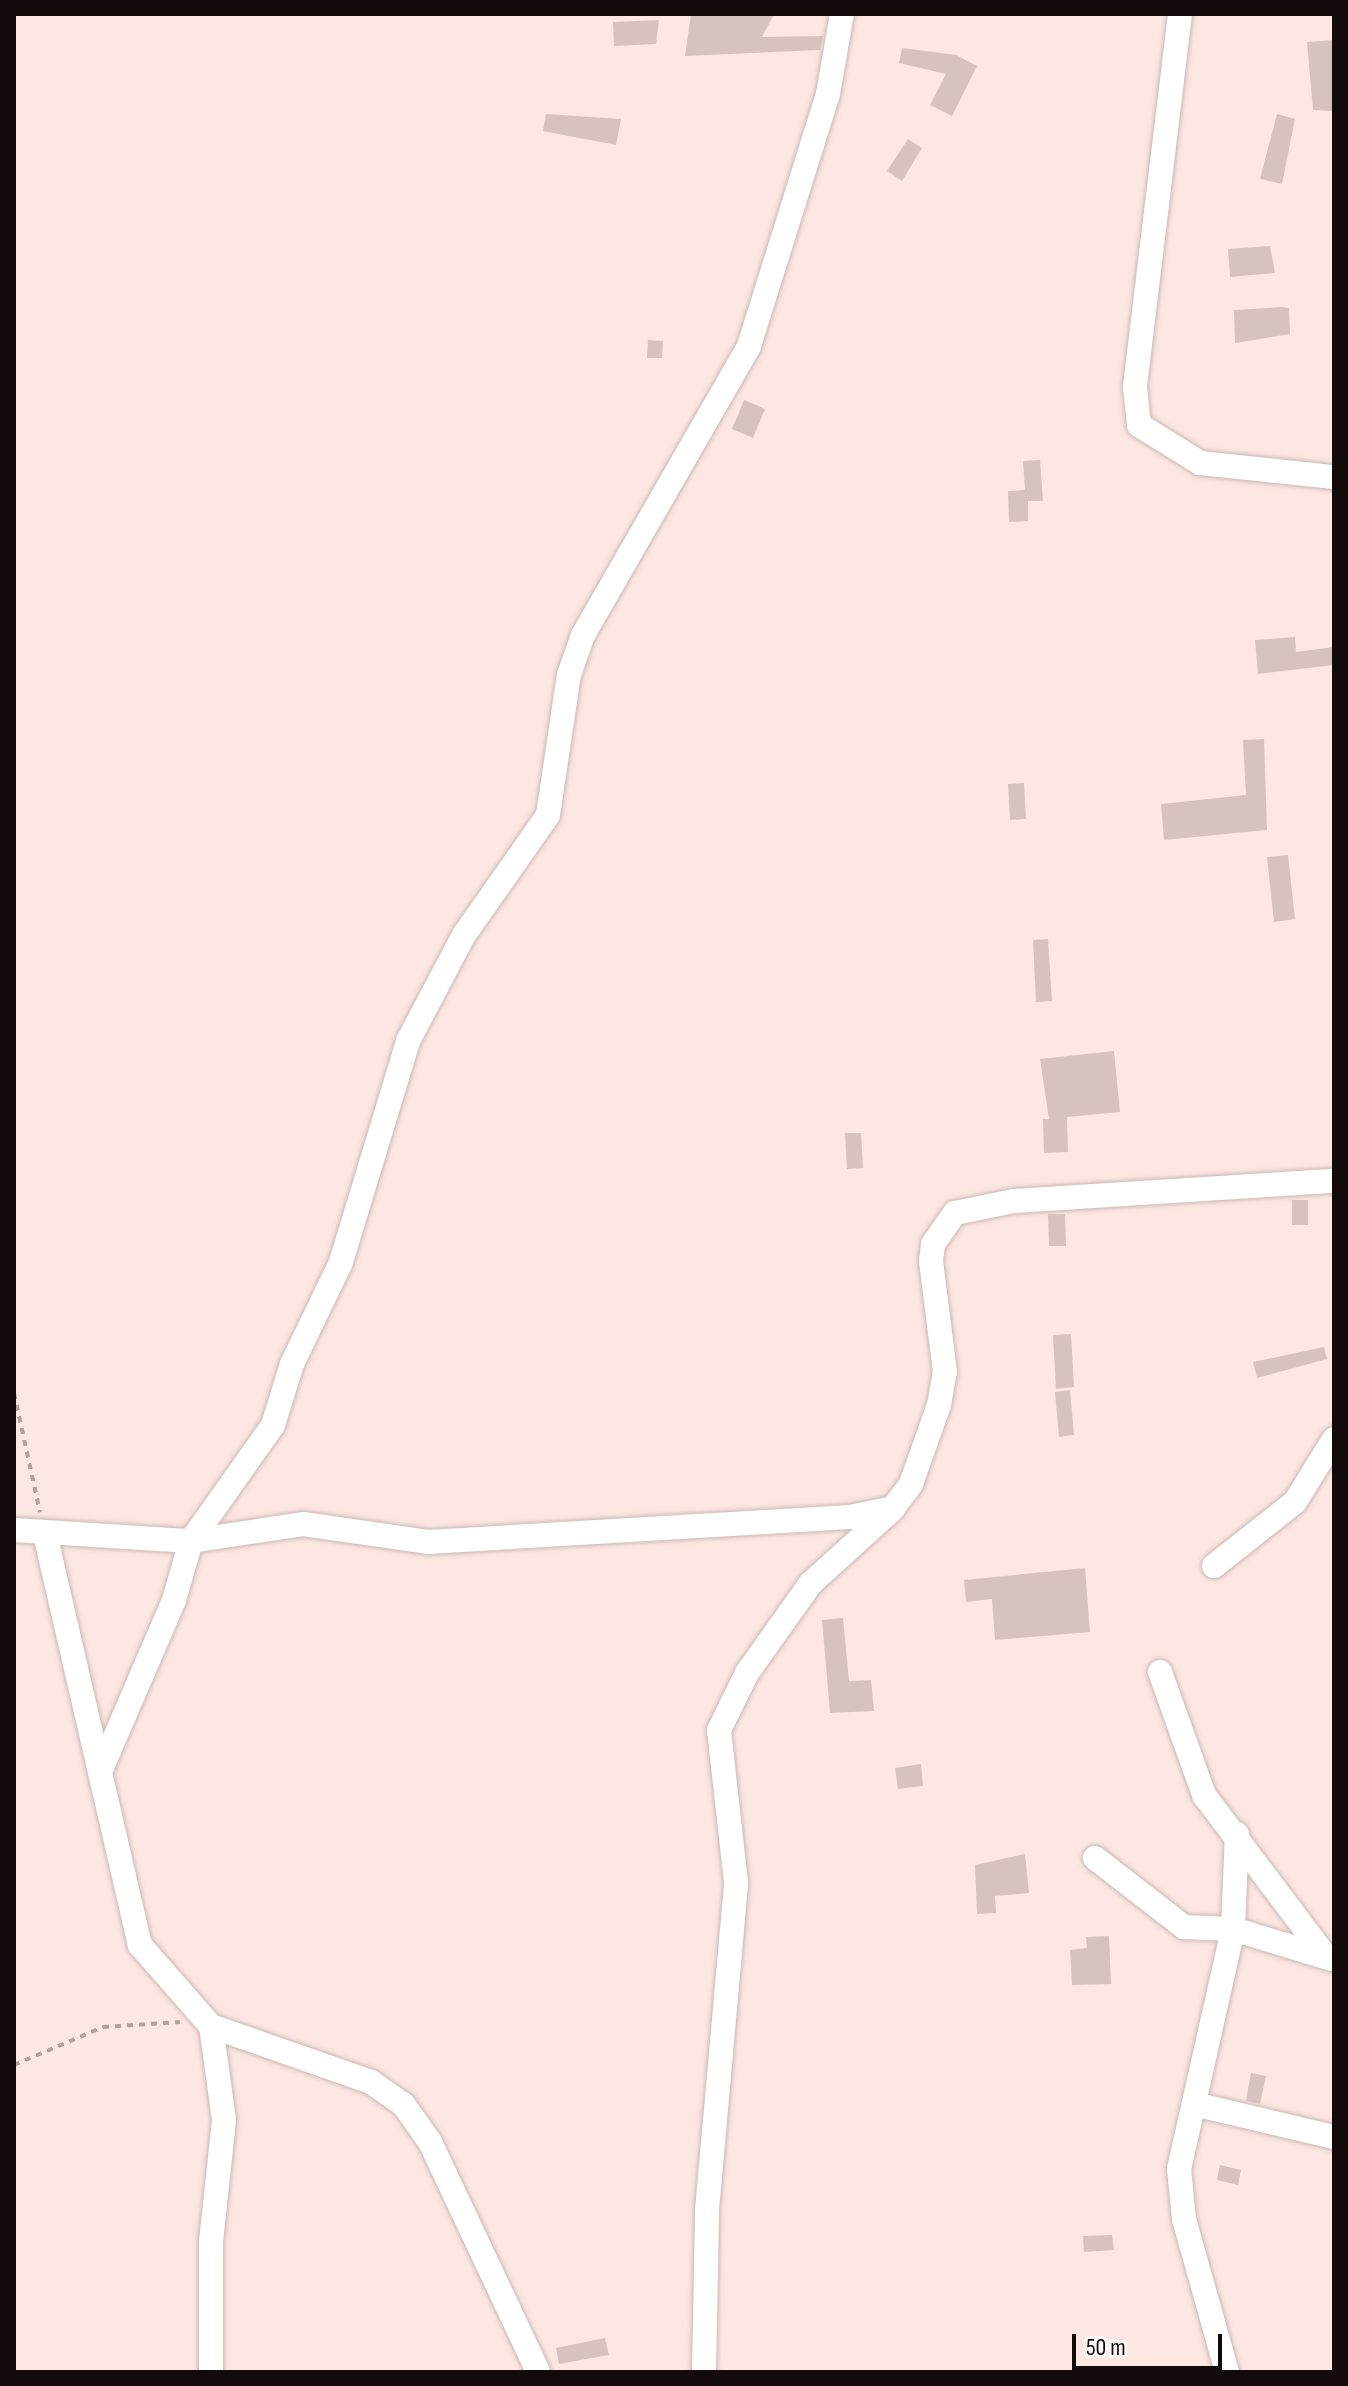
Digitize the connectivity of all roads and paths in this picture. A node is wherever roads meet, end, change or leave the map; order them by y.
1 (842, 14) edge
2 (1180, 14) edge
3 (1334, 477) edge
4 (1334, 1181) edge
5 (14, 1393) edge
6 (1334, 1439) edge
7 (893, 1508) junction
8 (14, 1530) edge
9 (45, 1534) junction
10 (191, 1541) junction
11 (1214, 1566) dead end
12 (1160, 1672) dead end
13 (103, 1765) junction
14 (1237, 1834) junction
15 (1095, 1858) dead end
16 (1233, 1929) junction
17 (1330, 1958) edge
18 (211, 2026) junction
19 (14, 2065) edge
20 (1194, 2104) junction
21 (1334, 2137) edge
22 (211, 2372) edge
23 (538, 2372) edge
24 (704, 2372) edge
25 (1227, 2372) edge

1 - 10 street
2 - 3 street
4 - 7 street
5 - 9 path
6 - 11 street
7 - 10 street
7 - 24 street
8 - 9 street
9 - 10 street
9 - 13 street
10 - 13 street
12 - 14 street
13 - 18 street
14 - 16 street
14 - 17 street
15 - 16 street
16 - 17 street
16 - 20 street
18 - 19 path
18 - 22 street
18 - 23 street
20 - 21 street
20 - 25 street

